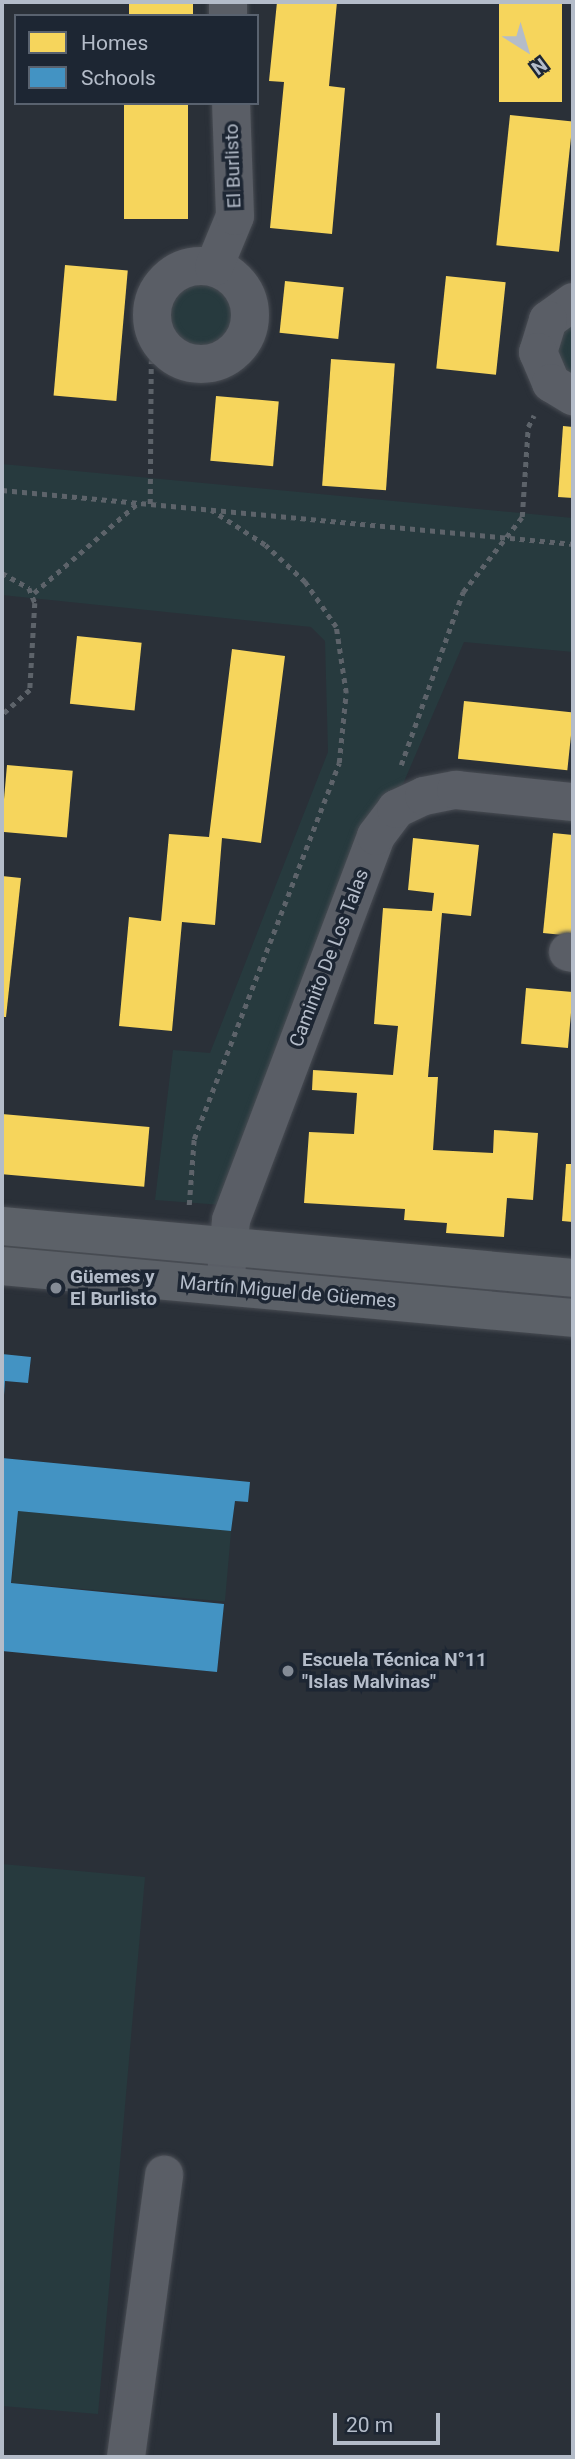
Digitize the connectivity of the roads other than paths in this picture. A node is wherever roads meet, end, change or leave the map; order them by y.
1 (231, 105) edge
2 (214, 267) junction
3 (573, 302) edge
4 (562, 390) edge
5 (573, 802) edge
6 (2, 1226) edge
7 (229, 1247) junction
8 (2, 1266) edge
9 (573, 1278) edge
10 (225, 1286) junction
11 (573, 1318) edge
12 (164, 2175) dead end
13 (127, 2457) edge

1 - 2 street, El Burlisto
2 - 2 street
3 - 4 street
5 - 7 street, Caminito De Los Talas
6 - 7 main road, Martín Miguel de Güemes
7 - 9 main road, Martín Miguel de Güemes
7 - 10 street, Caminito De Los Talas
8 - 10 main road, Martín Miguel de Güemes
10 - 11 main road, Martín Miguel de Güemes
12 - 13 street

